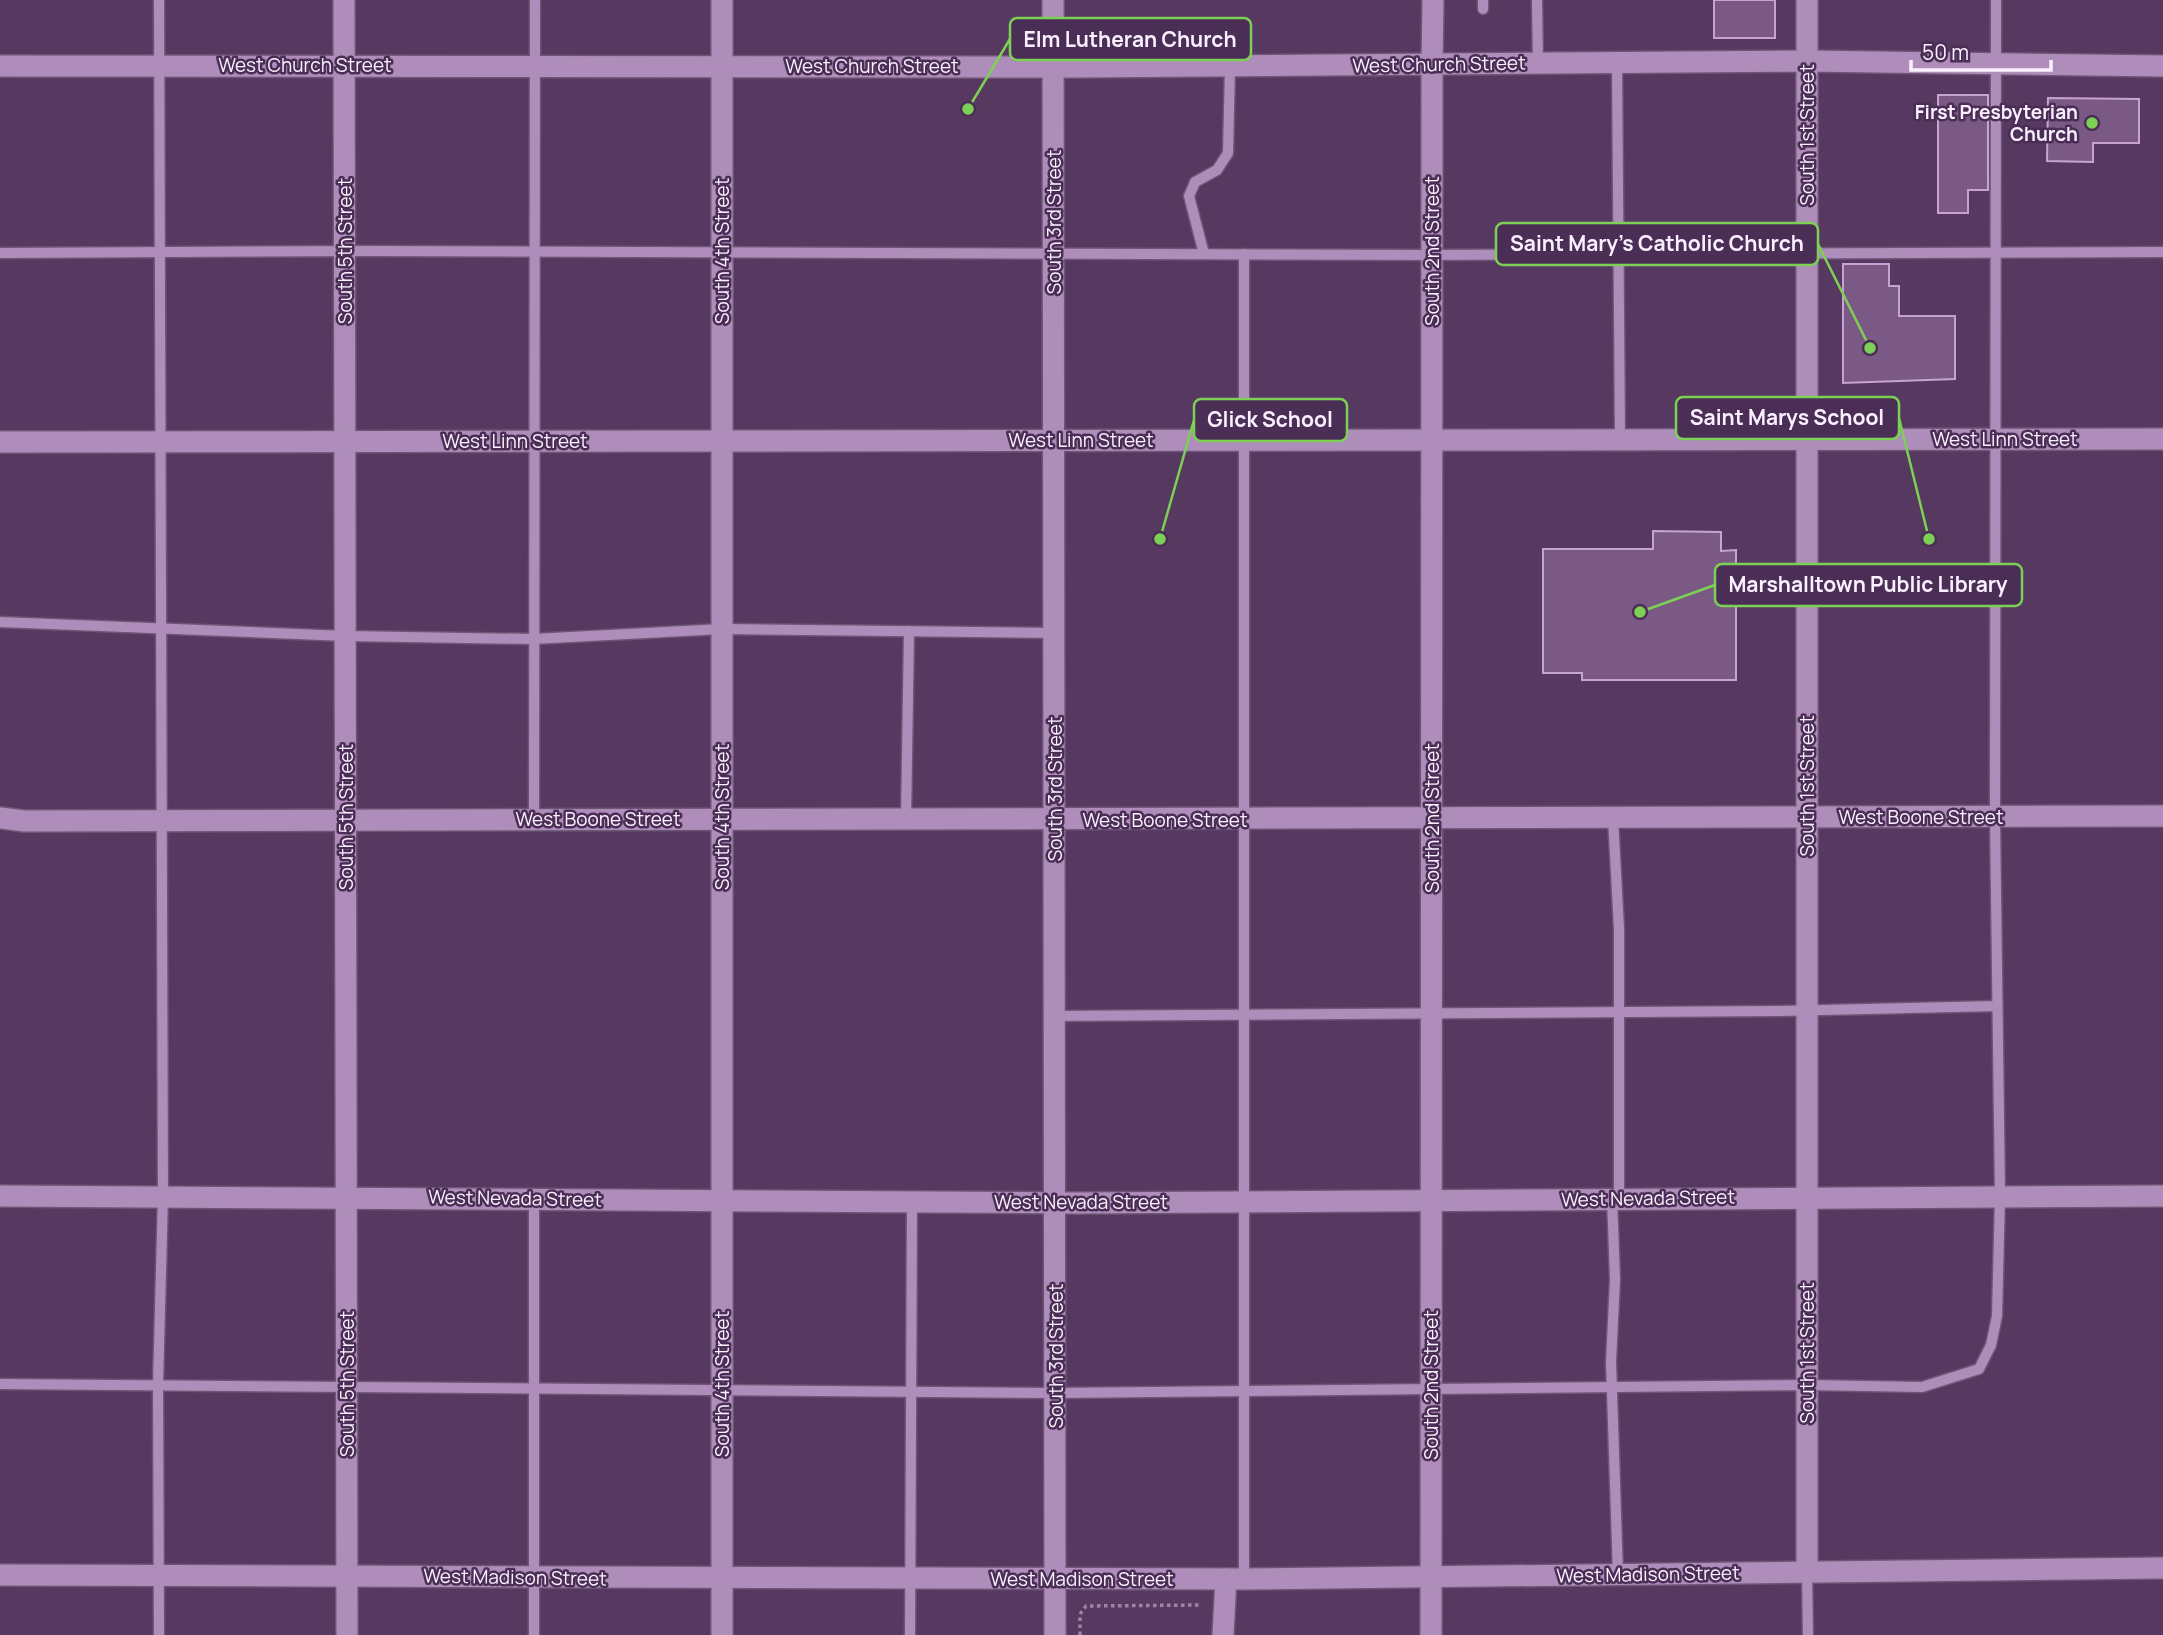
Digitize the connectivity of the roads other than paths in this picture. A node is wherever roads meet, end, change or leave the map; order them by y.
1 (159, 0) edge
2 (344, 0) edge
3 (535, 0) edge
4 (722, 0) edge
5 (1054, 0) edge
6 (1433, 0) edge
7 (1537, 0) edge
8 (1807, 0) edge
9 (1996, 0) edge
10 (1807, 61) junction
11 (1618, 63) junction
12 (1538, 64) junction
13 (1996, 64) junction
14 (159, 65) junction
15 (344, 65) junction
16 (535, 65) junction
17 (1433, 65) junction
18 (0, 66) edge
19 (722, 66) junction
20 (1230, 66) junction
21 (2163, 66) edge
22 (1054, 67) junction
23 (345, 251) junction
24 (160, 252) junction
25 (534, 252) junction
26 (1807, 252) junction
27 (1996, 252) junction
28 (2163, 252) edge
29 (0, 253) edge
30 (722, 253) junction
31 (1054, 253) junction
32 (1619, 253) junction
33 (1204, 254) junction
34 (1244, 254) junction
35 (1432, 255) junction
36 (1432, 439) junction
37 (1620, 439) junction
38 (1807, 439) junction
39 (1996, 439) junction
40 (2163, 439) edge
41 (722, 440) junction
42 (1054, 440) junction
43 (1244, 440) junction
44 (345, 441) junction
45 (533, 441) junction
46 (0, 442) edge
47 (160, 442) junction
48 (0, 622) edge
49 (161, 626) junction
50 (722, 629) junction
51 (909, 631) junction
52 (1054, 633) junction
53 (346, 635) junction
54 (533, 639) junction
55 (2163, 816) edge
56 (1807, 817) junction
57 (1995, 817) junction
58 (0, 818) edge
59 (1613, 818) junction
60 (162, 819) junction
61 (346, 819) junction
62 (534, 819) junction
63 (722, 819) junction
64 (1432, 819) junction
65 (906, 820) junction
66 (1055, 820) junction
67 (1244, 820) junction
68 (1997, 1006) junction
69 (1620, 1010) junction
70 (1807, 1010) junction
71 (1432, 1011) junction
72 (1244, 1014) junction
73 (1055, 1016) junction
74 (0, 1196) edge
75 (163, 1196) junction
76 (347, 1196) junction
77 (1807, 1196) junction
78 (2000, 1196) junction
79 (2163, 1196) edge
80 (1616, 1198) junction
81 (534, 1199) junction
82 (722, 1201) junction
83 (1432, 1201) junction
84 (912, 1202) junction
85 (1244, 1202) junction
86 (1055, 1203) junction
87 (0, 1384) edge
88 (158, 1384) junction
89 (347, 1385) junction
90 (1807, 1385) junction
91 (534, 1387) junction
92 (1614, 1387) junction
93 (1431, 1388) junction
94 (722, 1389) junction
95 (911, 1391) junction
96 (1244, 1391) junction
97 (1056, 1393) junction
98 (2163, 1568) edge
99 (1807, 1572) junction
100 (347, 1574) junction
101 (0, 1575) edge
102 (160, 1575) junction
103 (1618, 1575) junction
104 (534, 1577) junction
105 (1056, 1578) junction
106 (1431, 1578) junction
107 (722, 1579) junction
108 (911, 1579) junction
109 (1235, 1579) junction
110 (159, 1635) edge
111 (347, 1635) edge
112 (534, 1635) edge
113 (722, 1635) edge
114 (911, 1635) edge
115 (1055, 1635) edge
116 (1223, 1635) edge
117 (1432, 1635) edge
118 (1808, 1635) edge

1 - 14 lane
2 - 15 street, South 5th Street
3 - 16 lane
4 - 19 street, South 4th Street
5 - 22 street, South 3rd Street
6 - 17 street, South 2nd Street
7 - 12 lane
8 - 10 street, South 1st Street
9 - 13 lane
10 - 11 street, West Church Street
10 - 13 street, West Church Street
10 - 26 street, South 1st Street
11 - 12 street, West Church Street
11 - 32 lane
12 - 17 street, West Church Street
13 - 21 street, West Church Street
13 - 27 lane
14 - 15 street, West Church Street
14 - 18 street, West Church Street
14 - 24 lane
15 - 16 street, West Church Street
15 - 23 street, South 5th Street
16 - 19 street, West Church Street
16 - 25 lane
17 - 20 street, West Church Street
17 - 35 street, South 2nd Street
19 - 22 street, West Church Street
19 - 30 street, South 4th Street
20 - 22 street, West Church Street
20 - 33 lane
22 - 31 street, South 3rd Street
23 - 24 lane
23 - 25 lane
23 - 44 street, South 5th Street
24 - 29 lane
24 - 47 lane
25 - 30 lane
25 - 45 lane
26 - 27 lane
26 - 32 lane
26 - 38 street, South 1st Street
27 - 28 lane
27 - 39 lane
30 - 31 lane
30 - 41 street, South 4th Street
31 - 33 lane
31 - 42 street, South 3rd Street
32 - 35 lane
32 - 37 lane
33 - 34 lane
34 - 35 lane
34 - 43 lane
35 - 36 street, South 2nd Street
36 - 37 street, West Linn Street
36 - 43 street, West Linn Street
36 - 64 street, South 2nd Street
37 - 38 street, West Linn Street
38 - 39 street, West Linn Street
38 - 56 street, South 1st Street
39 - 40 street, West Linn Street
39 - 57 lane
41 - 42 street, West Linn Street
41 - 45 street, West Linn Street
41 - 50 street, South 4th Street
42 - 43 street, West Linn Street
42 - 52 street, South 3rd Street
43 - 67 lane
44 - 45 street, West Linn Street
44 - 47 street, West Linn Street
44 - 53 street, South 5th Street
45 - 54 lane
46 - 47 street, West Linn Street
47 - 49 lane
48 - 49 lane
49 - 53 lane
49 - 60 lane
50 - 51 lane
50 - 54 lane
50 - 63 street, South 4th Street
51 - 52 lane
51 - 65 lane
52 - 66 street, South 3rd Street
53 - 54 lane
53 - 61 street, South 5th Street
54 - 62 lane
55 - 57 street, West Boone Street
56 - 57 street, West Boone Street
56 - 59 street, West Boone Street
56 - 70 street, South 1st Street
57 - 68 lane
58 - 60 street, West Boone Street
59 - 64 street, West Boone Street
59 - 69 lane
60 - 61 street, West Boone Street
60 - 75 lane
61 - 62 street, West Boone Street
61 - 76 street, South 5th Street
62 - 63 street, West Boone Street
63 - 65 street, West Boone Street
63 - 82 street, South 4th Street
64 - 67 street, West Boone Street
64 - 71 street, South 2nd Street
65 - 66 street, West Boone Street
66 - 67 street, West Boone Street
66 - 73 street, South 3rd Street
67 - 72 lane
68 - 70 lane
68 - 78 lane
69 - 70 lane
69 - 71 lane
69 - 80 lane
70 - 77 street, South 1st Street
71 - 72 lane
71 - 83 street, South 2nd Street
72 - 73 lane
72 - 85 lane
73 - 86 street, South 3rd Street
74 - 75 street, West Nevada Street
75 - 76 street, West Nevada Street
75 - 88 lane
76 - 81 street, West Nevada Street
76 - 89 street, South 5th Street
77 - 78 street, West Nevada Street
77 - 80 street, West Nevada Street
77 - 90 street, South 1st Street
78 - 79 street, West Nevada Street
78 - 90 lane
80 - 83 street, West Nevada Street
80 - 92 lane
81 - 82 street, West Nevada Street
81 - 91 lane
82 - 84 street, West Nevada Street
82 - 94 street, South 4th Street
83 - 85 street, West Nevada Street
83 - 93 street, South 2nd Street
84 - 86 street, West Nevada Street
84 - 95 lane
85 - 86 street, West Nevada Street
85 - 96 lane
86 - 97 street, South 3rd Street
87 - 88 lane
88 - 89 lane
88 - 102 lane
89 - 91 lane
89 - 100 street, South 5th Street
90 - 92 lane
90 - 99 street, South 1st Street
91 - 94 lane
91 - 104 lane
92 - 93 lane
92 - 103 lane
93 - 96 lane
93 - 106 street, South 2nd Street
94 - 95 lane
94 - 107 street, South 4th Street
95 - 97 lane
95 - 108 lane
96 - 97 lane
96 - 109 lane
97 - 105 street, South 3rd Street
98 - 99 street, West Madison Street
99 - 103 street, West Madison Street
99 - 118 lane
100 - 102 street, West Madison Street
100 - 104 street, West Madison Street
100 - 111 street, South 5th Street
101 - 102 street, West Madison Street
102 - 110 lane
103 - 106 street, West Madison Street
104 - 107 street, West Madison Street
104 - 112 lane
105 - 108 street, West Madison Street
105 - 109 street, West Madison Street
105 - 115 street, South 3rd Street
106 - 109 street, West Madison Street
106 - 117 street, South 2nd Street
107 - 108 street, West Madison Street
107 - 113 street, South 4th Street
108 - 114 lane
109 - 116 street

